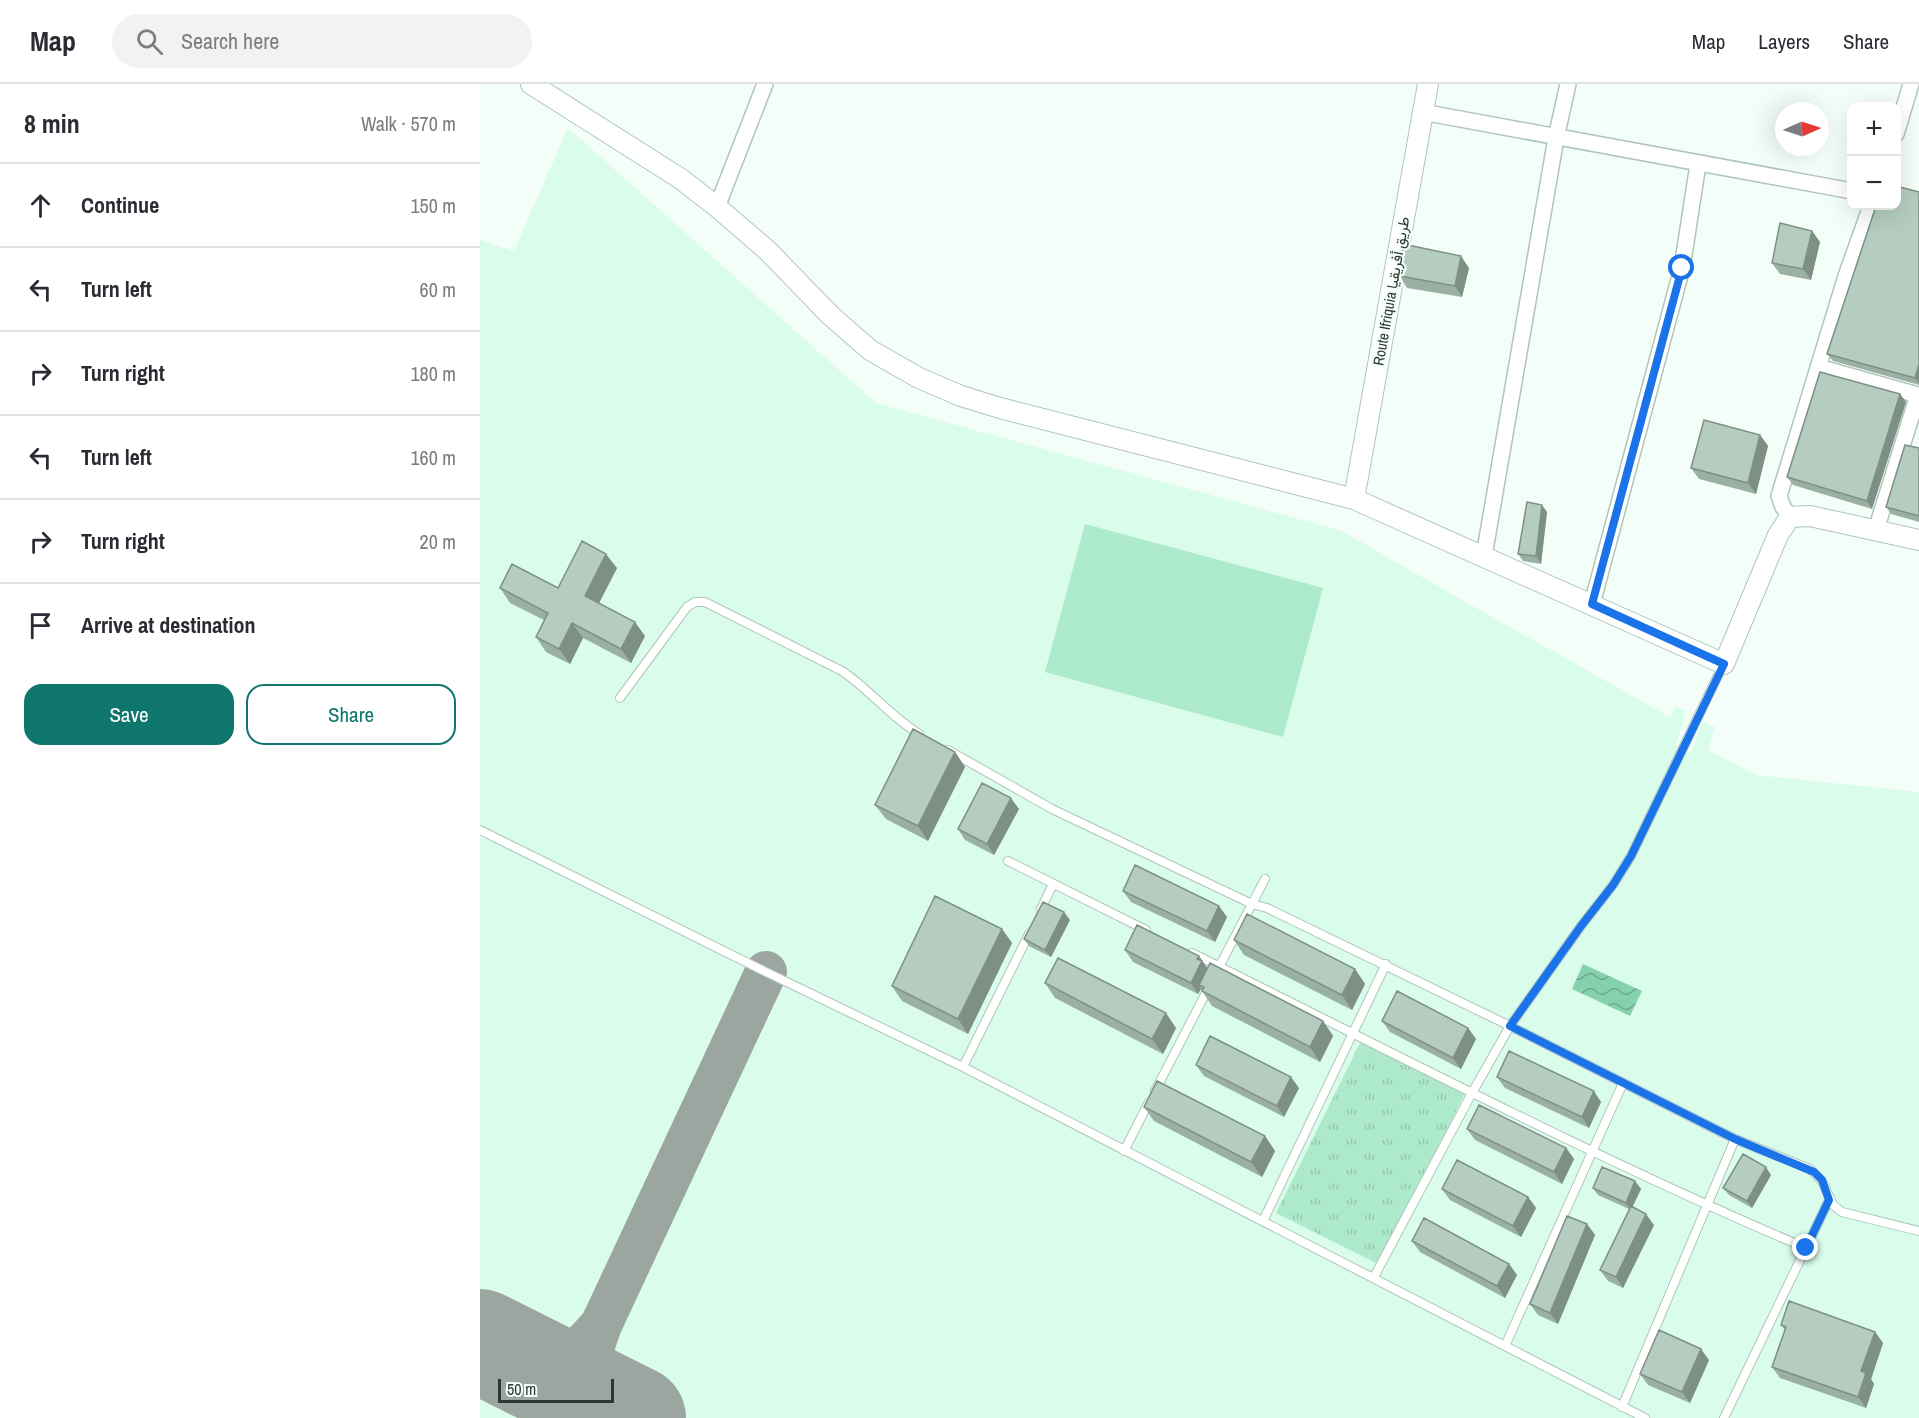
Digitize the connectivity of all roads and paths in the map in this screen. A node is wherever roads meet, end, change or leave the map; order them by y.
1 (531, 84) edge
2 (765, 84) edge
3 (1428, 84) edge
4 (1568, 84) edge
5 (1911, 84) edge
6 (1422, 112) junction
7 (1901, 117) edge
8 (1556, 138) junction
9 (1698, 164) junction
10 (1847, 190) edge
11 (717, 207) junction
12 (1870, 210) edge
13 (1818, 367) junction
14 (1354, 499) junction
15 (1790, 517) junction
16 (1876, 530) junction
17 (1919, 540) edge
18 (1484, 556) junction
19 (1592, 604) junction
20 (1724, 664) junction
21 (620, 698) dead end
22 (927, 739) edge
23 (938, 745) edge
24 (480, 830) edge
25 (1008, 861) dead end
26 (1264, 879) dead end
27 (1053, 884) junction
28 (1252, 904) junction
29 (1037, 916) edge
30 (1032, 927) edge
31 (1157, 935) edge
32 (1188, 951) edge
33 (1386, 964) junction
34 (1220, 966) junction
35 (1510, 1026) junction
36 (1353, 1034) junction
37 (963, 1067) junction
38 (1623, 1083) junction
39 (1472, 1093) junction
40 (1735, 1139) junction
41 (1124, 1151) junction
42 (1592, 1152) junction
43 (1829, 1200) junction
44 (1706, 1206) junction
45 (1263, 1221) junction
46 (1919, 1230) edge
47 (1806, 1248) junction
48 (1374, 1277) junction
49 (1505, 1346) junction
50 (1622, 1407) junction
51 (1645, 1418) edge
52 (1724, 1418) edge

1 - 11 street
2 - 11 street
3 - 6 street, Route Ifriquia طريق أفريقيا
4 - 8 street
5 - 7 street
6 - 8 street
6 - 14 street, Route Ifriquia طريق أفريقيا
8 - 9 street
8 - 18 street
9 - 10 street
9 - 19 street
11 - 14 street
12 - 13 street
13 - 15 street
13 - 16 street
14 - 18 street
15 - 16 street
15 - 20 street
16 - 17 street
18 - 19 street
19 - 20 street
20 - 35 lane
21 - 22 lane
23 - 28 lane
24 - 37 lane
25 - 27 lane
26 - 28 lane
27 - 29 lane
27 - 31 lane
28 - 33 lane
28 - 34 lane
30 - 37 lane
32 - 34 lane
33 - 35 lane
33 - 36 lane
34 - 36 lane
34 - 41 lane
35 - 38 lane
35 - 39 lane
36 - 39 lane
36 - 45 lane
37 - 41 lane
38 - 40 lane
38 - 42 lane
39 - 42 lane
39 - 48 lane
40 - 43 lane
40 - 44 lane
41 - 45 lane
42 - 44 lane
42 - 49 lane
43 - 46 lane
43 - 47 lane
44 - 47 lane
44 - 50 lane
45 - 48 lane
47 - 52 lane
48 - 49 lane
49 - 50 lane
50 - 51 lane

